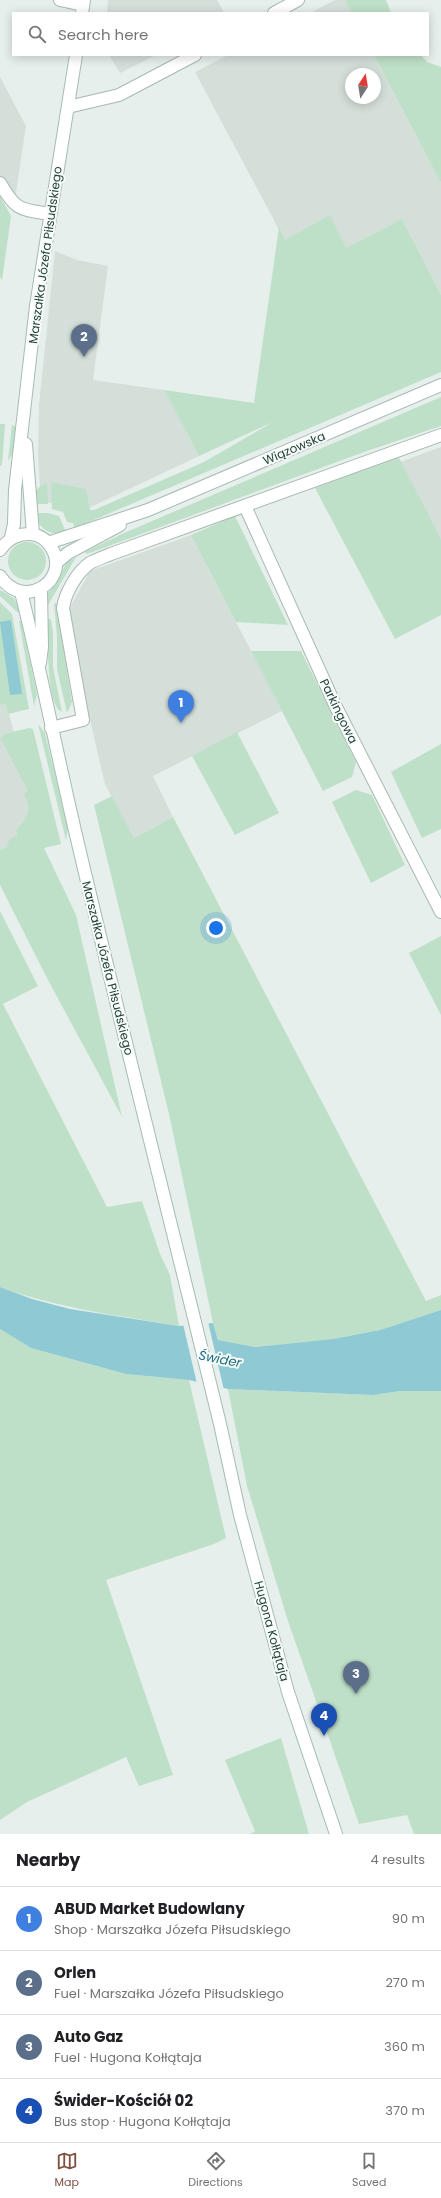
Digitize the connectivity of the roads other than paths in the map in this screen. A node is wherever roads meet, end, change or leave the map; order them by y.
1 (60, 0) edge
2 (298, 0) edge
3 (83, 6) edge
4 (276, 12) edge
5 (76, 56) edge
6 (193, 56) edge
7 (68, 107) junction
8 (0, 183) edge
9 (50, 214) junction
10 (441, 385) edge
11 (26, 403) junction
12 (441, 435) edge
13 (245, 506) junction
14 (148, 510) junction
15 (33, 534) junction
16 (11, 537) junction
17 (48, 543) junction
18 (0, 550) edge
19 (56, 563) junction
20 (1, 579) edge
21 (41, 588) junction
22 (21, 592) junction
23 (40, 667) junction
24 (51, 728) junction
25 (441, 912) edge
26 (220, 1424) joint
27 (336, 1834) edge

1 - 3 main road
2 - 4 main road
5 - 7 main road, Marszałka Józefa Piłsudskiego
6 - 7 main road
7 - 9 main road, Marszałka Józefa Piłsudskiego
8 - 9 main road
9 - 11 main road, Marszałka Józefa Piłsudskiego
10 - 14 main road, Wiązowska
11 - 15 main road, Marszałka Józefa Piłsudskiego
11 - 16 main road, Marszałka Józefa Piłsudskiego
12 - 13 main road
13 - 24 main road
13 - 25 main road, Parkingowa
14 - 17 main road, Wiązowska
14 - 19 main road, Wiązowska
15 - 16 main road
15 - 17 main road
16 - 18 main road
17 - 19 main road
19 - 21 main road
20 - 22 main road
21 - 22 main road
21 - 23 main road, Marszałka Józefa Piłsudskiego
22 - 23 main road, Marszałka Józefa Piłsudskiego
23 - 24 main road, Marszałka Józefa Piłsudskiego
24 - 26 main road, Marszałka Józefa Piłsudskiego
26 - 27 main road, Hugona Kołłątaja

